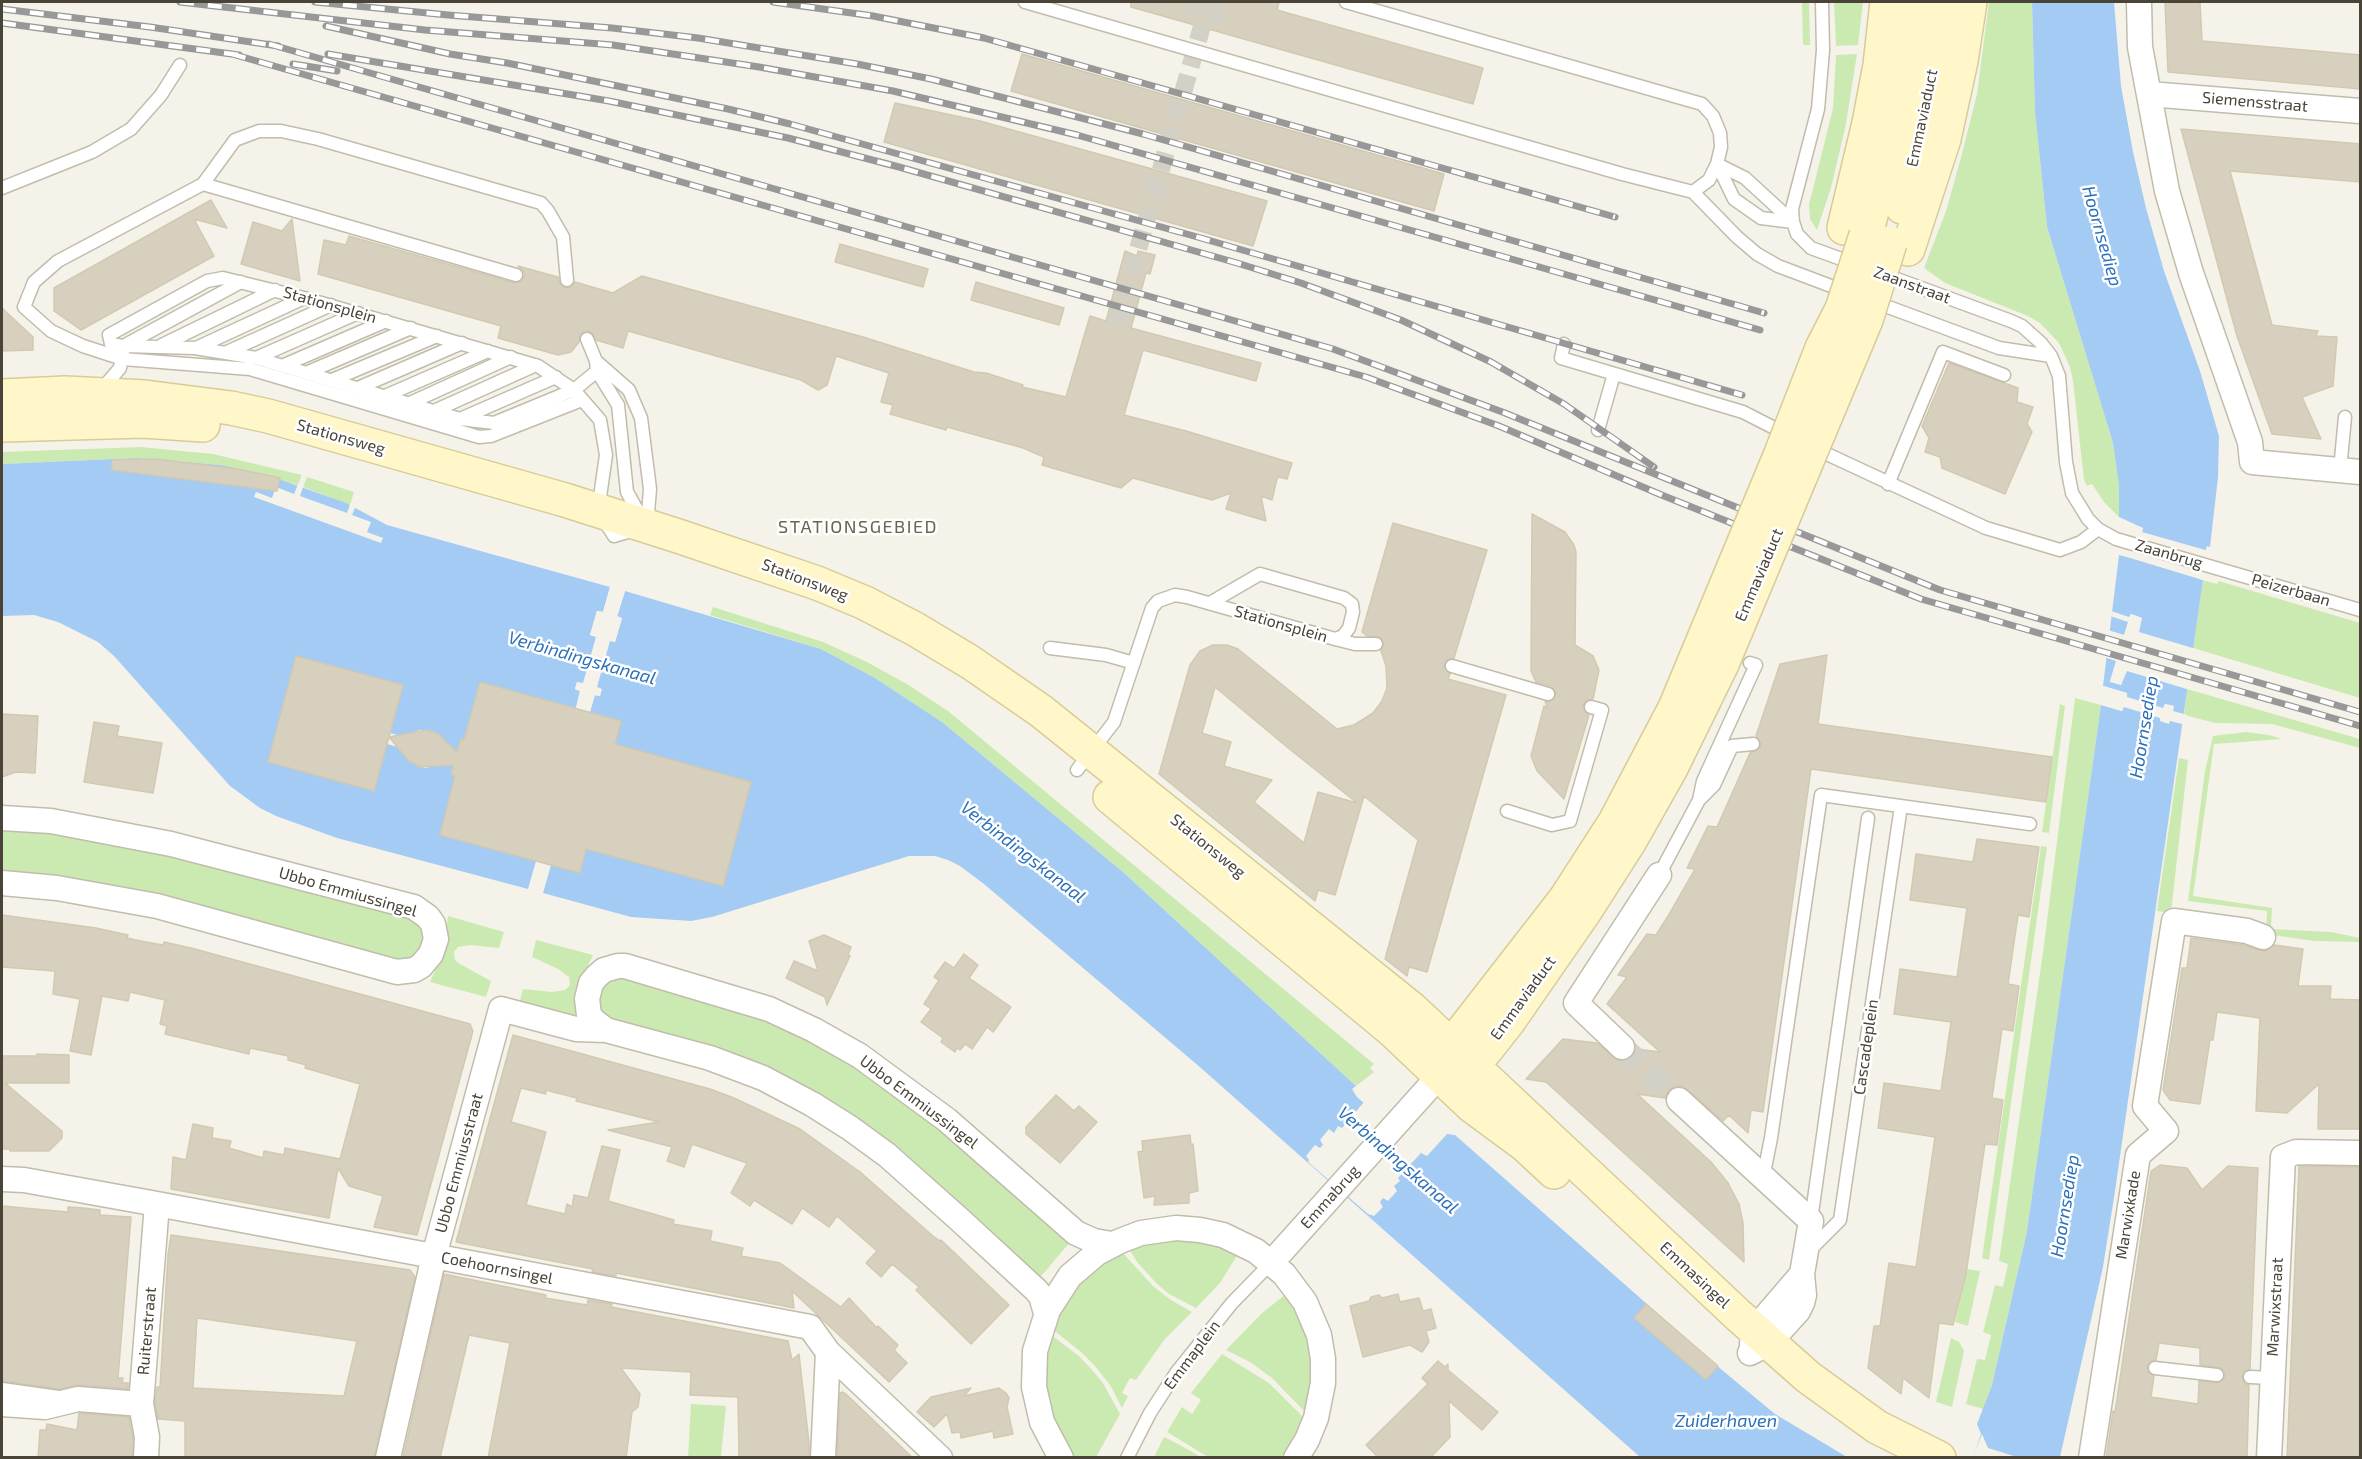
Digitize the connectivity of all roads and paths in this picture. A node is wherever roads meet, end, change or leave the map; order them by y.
1 (1025, 2) edge
2 (1346, 2) edge
3 (1822, 2) edge
4 (1887, 2) edge
5 (1912, 2) edge
6 (1941, 2) edge
7 (1970, 2) edge
8 (2139, 2) edge
9 (180, 65) dead end
10 (2149, 94) junction
11 (2361, 111) edge
12 (1717, 164) junction
13 (203, 184) junction
14 (2, 188) edge
15 (1693, 192) junction
16 (1793, 222) junction
17 (1877, 239) junction
18 (516, 275) dead end
19 (567, 280) dead end
20 (241, 282) junction
21 (275, 290) junction
22 (304, 298) junction
23 (331, 306) junction
24 (358, 313) junction
25 (386, 321) junction
26 (411, 328) junction
27 (437, 336) junction
28 (587, 339) dead end
29 (462, 343) junction
30 (1564, 344) dead end
31 (160, 346) junction
32 (195, 348) junction
33 (488, 351) junction
34 (226, 352) junction
35 (123, 353) junction
36 (2051, 356) junction
37 (512, 357) junction
38 (256, 358) junction
39 (536, 365) junction
40 (282, 366) junction
41 (597, 366) junction
42 (306, 373) junction
43 (1614, 374) junction
44 (2004, 375) dead end
45 (556, 376) junction
46 (332, 381) junction
47 (358, 388) junction
48 (574, 390) junction
49 (2, 396) edge
50 (385, 396) junction
51 (582, 400) junction
52 (410, 403) junction
53 (88, 408) junction
54 (434, 411) junction
55 (2345, 417) dead end
56 (460, 419) junction
57 (2, 425) edge
58 (1598, 430) dead end
59 (2350, 471) edge
60 (1888, 484) junction
61 (606, 523) junction
62 (647, 526) junction
63 (2098, 529) junction
64 (2116, 539) joint
65 (2222, 570) joint
66 (1210, 603) junction
67 (2361, 610) edge
68 (1335, 639) junction
69 (1376, 644) dead end
70 (1050, 648) dead end
71 (1134, 663) junction
72 (1750, 663) dead end
73 (1452, 666) dead end
74 (1548, 694) dead end
75 (1591, 707) dead end
76 (1753, 744) dead end
77 (1084, 761) junction
78 (1699, 800) junction
79 (1901, 806) junction
80 (1507, 811) dead end
81 (2, 818) edge
82 (1868, 818) dead end
83 (2030, 824) dead end
84 (1659, 875) joint
85 (2, 883) edge
86 (1576, 904) junction
87 (2264, 937) dead end
88 (606, 1030) junction
89 (1622, 1047) tunnel mouth
90 (1454, 1062) junction
91 (1679, 1100) tunnel mouth
92 (2361, 1154) edge
93 (1763, 1178) junction
94 (2, 1179) edge
95 (158, 1204) junction
96 (1811, 1221) junction
97 (1112, 1244) junction
98 (434, 1256) junction
99 (1272, 1262) junction
100 (1804, 1264) junction
101 (1046, 1313) junction
102 (1758, 1342) junction
103 (828, 1352) junction
104 (2155, 1368) dead end
105 (2217, 1375) dead end
106 (2, 1389) edge
107 (78, 1399) junction
108 (2, 1404) edge
109 (141, 1404) junction
110 (1311, 1432) junction
111 (150, 1444) edge
112 (388, 1458) edge
113 (823, 1458) edge
114 (940, 1458) edge
115 (1061, 1458) edge
116 (1127, 1458) edge
117 (1296, 1458) edge
118 (1322, 1458) edge
119 (1906, 1458) edge
120 (1939, 1458) edge
121 (2091, 1458) edge
122 (2269, 1458) edge

1 - 15 lane
2 - 12 lane
3 - 16 lane
4 - 17 main road
5 - 17 main road, Emmaviaduct
6 - 17 main road, Emmaviaduct
7 - 17 main road
8 - 10 street
9 - 14 lane
10 - 11 street, Siemensstraat
10 - 59 street
12 - 15 lane
12 - 16 lane, Zaanstraat
12 - 16 lane
13 - 18 lane
13 - 19 lane
13 - 35 lane
15 - 36 lane
16 - 36 lane, Zaanstraat
17 - 86 main road, Emmaviaduct, bridge
17 - 86 main road, Emmaviaduct, bridge
20 - 21 lane, Stationsplein
20 - 35 lane
20 - 35 lane, Stationsplein
21 - 22 lane, Stationsplein
21 - 31 lane
22 - 23 lane, Stationsplein
22 - 32 lane
23 - 24 lane, Stationsplein
23 - 34 lane
24 - 25 lane, Stationsplein
24 - 38 lane
25 - 26 lane, Stationsplein
25 - 40 lane
26 - 27 lane, Stationsplein
26 - 42 lane
27 - 29 lane, Stationsplein
27 - 46 lane
28 - 41 lane
29 - 33 lane, Stationsplein
29 - 47 lane
30 - 43 lane
31 - 32 lane
31 - 35 lane
32 - 34 lane
33 - 37 lane, Stationsplein
33 - 50 lane
34 - 38 lane
35 - 51 lane
35 - 53 lane
36 - 63 lane, Zaanstraat
37 - 39 lane, Stationsplein
37 - 52 lane
38 - 40 lane
39 - 45 lane, Stationsplein
39 - 54 lane
40 - 42 lane
41 - 48 lane
41 - 51 lane
41 - 62 lane
41 - 62 lane
42 - 46 lane
43 - 58 lane
43 - 60 lane
44 - 60 lane
45 - 48 lane, Stationsplein
45 - 56 lane
46 - 47 lane
47 - 50 lane
48 - 51 lane, Stationsplein
48 - 56 lane
49 - 53 main road, Stationsweg
50 - 52 lane
51 - 61 lane, Stationsplein
52 - 54 lane
53 - 57 main road, Stationsweg
53 - 61 main road, Stationsweg
54 - 56 lane
55 - 59 lane
60 - 63 lane
61 - 62 main road, Stationsweg
61 - 77 main road, Stationsweg
62 - 77 main road, Stationsweg
63 - 64 lane, Zaanstraat
64 - 65 lane, Zaanbrug
65 - 67 lane, Peizerbaan
66 - 68 lane, Stationsplein
66 - 68 lane, Stationsplein
66 - 71 lane, Stationsplein
68 - 69 lane
70 - 71 lane
71 - 77 lane, Stationsplein
72 - 78 lane
73 - 74 lane
75 - 80 lane
76 - 78 lane
77 - 90 main road, Stationsweg
78 - 84 lane
79 - 83 lane
79 - 93 lane
79 - 100 lane, Cascadeplein
81 - 85 street, Ubbo Emmiussingel
82 - 96 lane
84 - 89 street
86 - 90 main road, Emmaviaduct
87 - 121 street, Marwixkade
88 - 97 street, Ubbo Emmiussingel
88 - 98 street, Ubbo Emmiusstraat
88 - 101 street
90 - 99 street, Emmabrug
90 - 102 main road, Emmasingel
91 - 93 street
92 - 122 street, Marwixstraat
93 - 96 street
94 - 95 street, Coehoornsingel
95 - 98 street, Coehoornsingel
95 - 109 street, Ruiterstraat
96 - 100 street
97 - 99 street
97 - 101 street
98 - 103 street, Coehoornsingel
98 - 112 street, Ubbo Emmiusstraat
99 - 110 street
99 - 116 lane, Emmaplein
100 - 102 street
101 - 115 street
102 - 119 main road, Emmasingel
102 - 120 main road, Emmasingel
103 - 113 street
103 - 114 street, Coehoornsingel
104 - 105 lane
106 - 107 lane
107 - 108 street
107 - 109 street
109 - 111 street, Ruiterstraat
110 - 117 street
110 - 118 street

